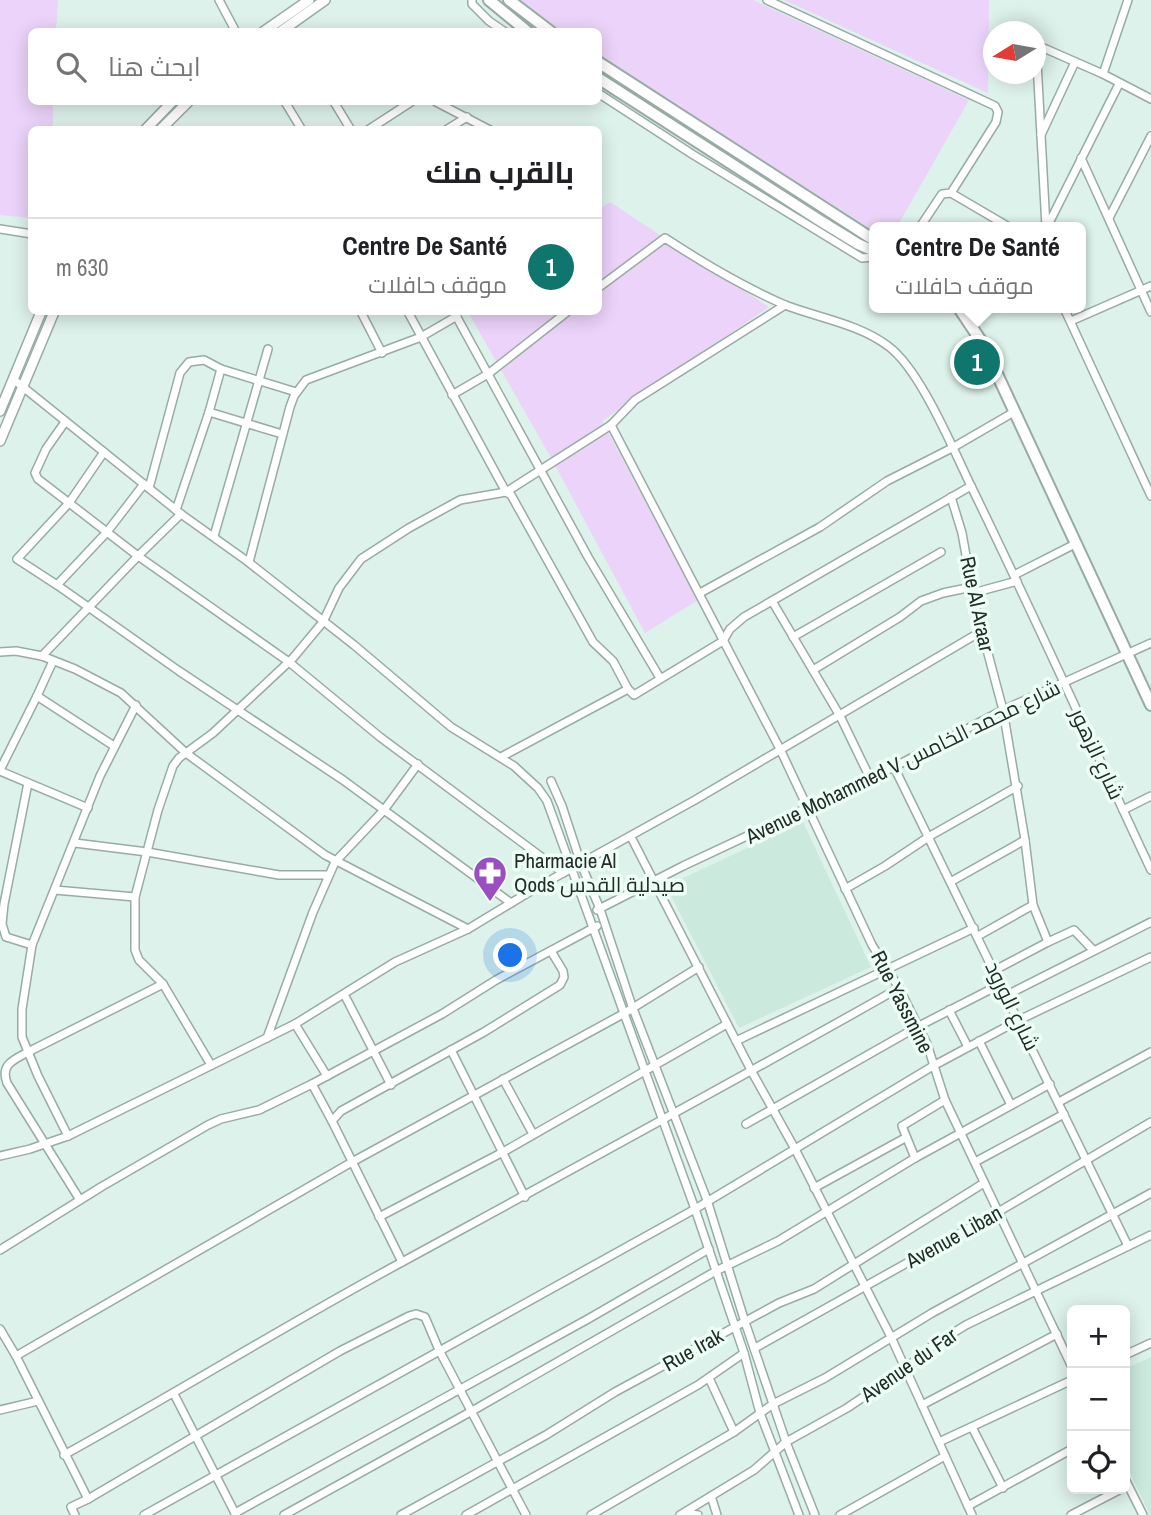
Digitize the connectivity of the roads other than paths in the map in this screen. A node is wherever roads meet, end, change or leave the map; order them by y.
1 (219, 0) edge
2 (309, 0) edge
3 (325, 0) edge
4 (472, 0) edge
5 (489, 0) edge
6 (509, 0) edge
7 (767, 0) edge
8 (1128, 0) edge
9 (234, 28) edge
10 (269, 28) edge
11 (294, 28) edge
12 (499, 28) edge
13 (523, 28) edge
14 (546, 28) edge
15 (1075, 61) junction
16 (602, 65) edge
17 (1103, 74) junction
18 (602, 81) edge
19 (1119, 84) junction
20 (602, 96) edge
21 (1151, 99) edge
22 (169, 105) edge
23 (185, 105) edge
24 (287, 105) edge
25 (336, 105) edge
26 (406, 105) edge
27 (442, 105) edge
28 (467, 117) junction
29 (149, 126) edge
30 (164, 126) edge
31 (300, 126) edge
32 (349, 126) edge
33 (374, 126) edge
34 (452, 126) edge
35 (483, 126) edge
36 (1041, 135) junction
37 (1151, 136) edge
38 (1081, 158) junction
39 (951, 193) junction
40 (1109, 218) junction
41 (923, 222) edge
42 (1000, 222) edge
43 (1046, 222) edge
44 (1049, 222) edge
45 (0, 229) edge
46 (28, 233) edge
47 (869, 237) edge
48 (869, 249) edge
49 (869, 257) edge
50 (602, 285) edge
51 (1151, 286) edge
52 (1140, 292) junction
53 (785, 304) junction
54 (1151, 312) edge
55 (962, 313) edge
56 (1067, 313) edge
57 (40, 315) edge
58 (53, 315) edge
59 (363, 315) edge
60 (410, 315) edge
61 (454, 315) edge
62 (457, 315) edge
63 (563, 315) edge
64 (1071, 321) junction
65 (421, 337) junction
66 (268, 349) dead end
67 (382, 353) junction
68 (221, 369) junction
69 (488, 374) junction
70 (13, 379) junction
71 (259, 380) junction
72 (23, 387) junction
73 (296, 392) junction
74 (452, 395) junction
75 (0, 411) edge
76 (209, 412) junction
77 (1014, 412) junction
78 (65, 422) junction
79 (247, 424) junction
80 (611, 425) junction
81 (282, 434) junction
82 (0, 441) edge
83 (952, 447) junction
84 (104, 452) junction
85 (542, 471) junction
86 (1147, 479) edge
87 (146, 486) junction
88 (971, 486) junction
89 (506, 492) junction
90 (1151, 496) edge
91 (951, 498) junction
92 (69, 503) junction
93 (179, 512) junction
94 (107, 532) junction
95 (214, 536) junction
96 (1077, 543) junction
97 (941, 552) dead end
98 (138, 555) junction
99 (248, 562) junction
100 (1016, 578) junction
101 (57, 585) junction
102 (972, 590) junction
103 (700, 593) junction
104 (772, 601) junction
105 (89, 609) junction
106 (323, 622) junction
107 (982, 631) junction
108 (793, 637) junction
109 (723, 641) junction
110 (1151, 643) edge
111 (0, 652) edge
112 (1127, 654) junction
113 (42, 656) junction
114 (53, 660) junction
115 (289, 662) junction
116 (813, 670) junction
117 (660, 678) junction
118 (1065, 684) junction
119 (628, 689) junction
120 (37, 696) junction
121 (136, 705) junction
122 (1151, 705) edge
123 (238, 709) junction
124 (1003, 710) junction
125 (840, 716) junction
126 (114, 746) junction
127 (780, 749) junction
128 (186, 753) junction
129 (501, 757) junction
130 (418, 764) junction
131 (894, 766) junction
132 (0, 770) edge
133 (870, 778) junction
134 (551, 781) dead end
135 (28, 783) junction
136 (1018, 786) junction
137 (1151, 796) edge
138 (88, 808) junction
139 (807, 809) junction
140 (384, 810) junction
141 (1123, 810) junction
142 (930, 836) junction
143 (631, 837) junction
144 (1025, 840) junction
145 (75, 843) junction
146 (147, 852) junction
147 (335, 862) junction
148 (581, 864) junction
149 (572, 868) junction
150 (1151, 870) edge
151 (563, 873) junction
152 (328, 875) junction
153 (655, 880) junction
154 (952, 881) junction
155 (845, 888) junction
156 (55, 890) junction
157 (135, 897) junction
158 (511, 903) junction
159 (1033, 905) junction
160 (600, 909) junction
161 (589, 913) junction
162 (1151, 922) edge
163 (604, 923) junction
164 (594, 927) junction
165 (468, 929) junction
166 (976, 932) junction
167 (1048, 942) junction
168 (32, 945) junction
169 (1093, 950) junction
170 (551, 951) junction
171 (1151, 957) edge
172 (699, 967) junction
173 (888, 969) junction
174 (995, 970) junction
175 (163, 984) junction
176 (1001, 984) junction
177 (899, 988) junction
178 (344, 994) junction
179 (1007, 995) junction
180 (632, 1006) junction
181 (949, 1010) junction
182 (623, 1014) junction
183 (1019, 1020) junction
184 (295, 1024) junction
185 (727, 1024) junction
186 (917, 1027) junction
187 (267, 1039) junction
188 (736, 1041) junction
189 (979, 1041) junction
190 (968, 1047) junction
191 (451, 1050) junction
192 (28, 1052) junction
193 (374, 1052) junction
194 (1151, 1052) edge
195 (211, 1065) junction
196 (654, 1065) junction
197 (933, 1066) junction
198 (2, 1070) edge
199 (643, 1071) junction
200 (752, 1072) junction
201 (327, 1076) junction
202 (503, 1079) junction
203 (312, 1084) junction
204 (1050, 1084) junction
205 (391, 1085) junction
206 (475, 1095) junction
207 (945, 1100) junction
208 (1059, 1102) junction
209 (1011, 1105) junction
210 (773, 1110) junction
211 (675, 1114) junction
212 (1064, 1114) junction
213 (662, 1119) junction
214 (332, 1121) junction
215 (1151, 1122) edge
216 (746, 1124) dead end
217 (961, 1132) junction
218 (533, 1134) junction
219 (68, 1136) junction
220 (905, 1138) junction
221 (45, 1144) junction
222 (795, 1149) junction
223 (503, 1152) junction
224 (0, 1156) edge
225 (915, 1158) junction
226 (1086, 1160) junction
227 (352, 1162) junction
228 (975, 1162) junction
229 (984, 1183) junction
230 (814, 1188) junction
231 (1151, 1193) edge
232 (525, 1197) junction
233 (80, 1200) junction
234 (707, 1200) junction
235 (695, 1209) junction
236 (998, 1212) junction
237 (827, 1213) junction
238 (1113, 1214) junction
239 (379, 1217) junction
240 (1151, 1235) edge
241 (1128, 1246) junction
242 (709, 1249) junction
243 (0, 1250) edge
244 (402, 1262) junction
245 (1023, 1264) junction
246 (852, 1265) junction
247 (726, 1266) junction
248 (716, 1271) junction
249 (865, 1286) junction
250 (1036, 1290) junction
251 (744, 1322) junction
252 (735, 1327) junction
253 (0, 1329) edge
254 (1057, 1334) junction
255 (891, 1337) junction
256 (1151, 1343) edge
257 (755, 1348) junction
258 (439, 1350) junction
259 (744, 1353) junction
260 (1130, 1353) edge
261 (16, 1356) junction
262 (1067, 1356) edge
263 (905, 1369) junction
264 (709, 1378) junction
265 (1067, 1382) edge
266 (460, 1390) junction
267 (174, 1394) junction
268 (38, 1401) junction
269 (773, 1404) junction
270 (922, 1405) junction
271 (0, 1410) edge
272 (472, 1411) junction
273 (760, 1413) junction
274 (972, 1427) junction
275 (734, 1432) junction
276 (196, 1437) junction
277 (786, 1442) junction
278 (939, 1442) junction
279 (774, 1452) junction
280 (1067, 1452) edge
281 (64, 1455) junction
282 (945, 1456) junction
283 (498, 1462) junction
284 (216, 1474) junction
285 (1003, 1488) junction
286 (513, 1489) junction
287 (1130, 1493) edge
288 (1109, 1494) edge
289 (711, 1496) junction
290 (88, 1499) junction
291 (968, 1506) junction
292 (235, 1514) edge
293 (682, 1514) edge
294 (75, 1515) edge
295 (144, 1515) edge
296 (284, 1515) edge
297 (401, 1515) edge
298 (466, 1515) edge
299 (526, 1515) edge
300 (591, 1515) edge
301 (698, 1515) edge
302 (717, 1515) edge
303 (799, 1515) edge
304 (815, 1515) edge
305 (839, 1515) edge
306 (972, 1515) edge
307 (1071, 1515) edge
308 (1143, 1515) edge

1 - 9 street
2 - 10 street
3 - 11 street
4 - 12 street
5 - 13 main road
6 - 14 main road
7 - 39 street
8 - 17 street
15 - 17 street
15 - 36 street
15 - 36 street
16 - 47 main road
17 - 19 street
18 - 48 main road
19 - 21 street
19 - 38 street
20 - 49 street
22 - 29 street
23 - 30 street
24 - 31 street
25 - 32 street
26 - 33 street
27 - 28 street
28 - 34 street
28 - 35 street
36 - 43 street
37 - 40 street
38 - 40 street
38 - 44 street
39 - 41 street
39 - 42 street
40 - 52 street
45 - 46 street
50 - 53 street, شارع الزهور
51 - 52 street
52 - 54 street
52 - 64 street
53 - 80 street
53 - 83 street, شارع الزهور
55 - 77 main road
56 - 64 street
57 - 70 street
58 - 72 street
59 - 67 street
60 - 65 street
61 - 65 street
62 - 69 street
63 - 69 street
64 - 86 street
65 - 67 street
65 - 74 street
66 - 71 street
67 - 73 street
68 - 71 street
68 - 76 street
68 - 87 street
69 - 74 street
69 - 85 street
70 - 72 street
70 - 75 street
71 - 73 street
71 - 79 street
72 - 78 street
72 - 82 street
73 - 81 street
74 - 89 street
76 - 79 street
76 - 93 street
77 - 83 street
77 - 96 main road
78 - 84 street
78 - 92 street
79 - 81 street
79 - 95 street
80 - 85 street
80 - 103 street, Rue Yassmine
81 - 99 street
83 - 88 street, شارع الزهور
83 - 103 street
84 - 87 street
84 - 92 street
85 - 89 street
85 - 117 street
86 - 90 street
87 - 93 street
87 - 94 street
88 - 91 street
88 - 100 street, شارع الزهور
89 - 106 street
89 - 119 street
91 - 102 street, Rue Al Araar
91 - 104 street
92 - 94 street
92 - 101 street
93 - 95 street
93 - 98 street
94 - 98 street
94 - 101 street
95 - 99 street
96 - 100 street
96 - 112 main road
97 - 108 street
98 - 105 street
98 - 115 street
99 - 106 street
100 - 102 street
100 - 118 street, شارع الزهور
101 - 105 street
102 - 107 street, Rue Al Araar
102 - 116 street
103 - 109 street, Rue Yassmine
104 - 108 street
104 - 109 street
105 - 113 street
105 - 123 street
106 - 115 street
106 - 129 street
107 - 124 street, Rue Al Araar
107 - 125 street
108 - 116 street
109 - 117 street
109 - 127 street, Rue Yassmine
110 - 112 street, Avenue Mohammed V شارع محمد الخامس
111 - 113 street
112 - 118 street, Avenue Mohammed V شارع محمد الخامس
112 - 122 main road
113 - 114 street
114 - 120 street
114 - 121 street
115 - 123 street
115 - 130 street
116 - 125 street
117 - 119 street
118 - 124 street, Avenue Mohammed V شارع محمد الخامس
118 - 141 street, شارع الزهور
119 - 129 street
120 - 126 street
120 - 132 street
121 - 126 street
121 - 128 street
123 - 128 street
123 - 140 street
124 - 131 street, Avenue Mohammed V شارع محمد الخامس
124 - 136 street, Rue Al Araar
125 - 127 street
125 - 133 street
126 - 138 street
127 - 139 street, Rue Yassmine
127 - 143 street
128 - 146 street
128 - 147 street
129 - 149 street
130 - 140 street
130 - 151 street
131 - 133 street, Avenue Mohammed V شارع محمد الخامس
131 - 142 street, شارع الورود
132 - 135 street
133 - 139 street, Avenue Mohammed V شارع محمد الخامس
134 - 148 street
135 - 138 street
135 - 168 street
136 - 142 street
136 - 144 street, Rue Al Araar
137 - 141 street
138 - 145 street
139 - 153 street, Avenue Mohammed V شارع محمد الخامس
139 - 155 street, Rue Yassmine
140 - 147 street
140 - 158 street
141 - 150 street, شارع الزهور
142 - 154 street, شارع الورود
142 - 155 street
143 - 148 street
143 - 153 street
144 - 154 street
144 - 159 street, Rue Al Araar
145 - 146 street
145 - 156 street
146 - 152 street
146 - 157 street
147 - 152 street
147 - 165 street
148 - 149 street
148 - 160 street
149 - 151 street
149 - 161 street
151 - 158 street
152 - 187 street
153 - 160 street, Avenue Mohammed V شارع محمد الخامس
153 - 172 street
154 - 166 street, شارع الورود
155 - 173 street, Rue Yassmine
156 - 157 street
156 - 168 street
157 - 175 street
158 - 165 street
159 - 166 street
159 - 167 street, Rue Al Araar
160 - 161 street, Avenue Mohammed V شارع محمد الخامس
160 - 163 street
161 - 164 street
162 - 169 street
163 - 164 street
163 - 180 street
164 - 170 street
164 - 182 street
165 - 178 street
166 - 173 street
166 - 174 street, شارع الورود
167 - 169 street
167 - 174 street
168 - 192 street
169 - 179 street
170 - 191 street
170 - 193 street
171 - 183 street
172 - 180 street
172 - 185 street
173 - 177 street, Rue Yassmine
173 - 188 street
174 - 176 street, شارع الورود
175 - 192 street
175 - 195 street
176 - 179 street, شارع الورود
176 - 181 street
177 - 186 street, Rue Yassmine
177 - 200 street
178 - 184 street
178 - 193 street
179 - 183 street, شارع الورود
180 - 182 street
180 - 196 street
181 - 186 street
181 - 190 street
182 - 199 street
182 - 202 street
183 - 189 street
183 - 204 street, شارع الورود
184 - 187 street
184 - 201 street
185 - 188 street
185 - 196 street
186 - 197 street, Rue Yassmine
186 - 210 street
187 - 195 street
188 - 200 street
189 - 190 street
189 - 209 street
190 - 197 street
191 - 205 street
191 - 206 street
192 - 198 street
192 - 219 street
193 - 201 street
193 - 205 street
194 - 208 street
195 - 219 street
196 - 199 street
196 - 211 street
197 - 207 street, Rue Yassmine
197 - 222 street
198 - 221 street
199 - 213 street
199 - 218 street
200 - 210 street
200 - 211 street
201 - 203 street
202 - 206 street
202 - 218 street
203 - 214 street
203 - 233 street
204 - 208 street, شارع الورود
204 - 209 street
205 - 214 street
206 - 223 street
206 - 227 street
207 - 217 street, Rue Yassmine
207 - 220 street
208 - 212 street, شارع الورود
209 - 217 street
210 - 216 street
210 - 222 street
211 - 213 street
211 - 234 street
212 - 226 street, شارع الورود
212 - 228 street
213 - 232 street
213 - 235 street
214 - 227 street
215 - 226 street, Avenue Liban
217 - 225 street
217 - 228 street, Rue Yassmine
218 - 223 street
219 - 221 street
220 - 225 street
220 - 230 street
221 - 224 street
221 - 233 street
222 - 230 street
222 - 234 street
223 - 232 street
223 - 239 street
225 - 237 street
226 - 236 street, Avenue Liban
226 - 238 street, شارع الورود
227 - 239 street
227 - 261 street
228 - 229 street, Rue Yassmine
229 - 236 street, Rue Yassmine
229 - 246 street, Rue Irak
230 - 237 street
231 - 238 street
232 - 244 street
233 - 243 street
234 - 235 street
234 - 247 street
235 - 242 street
235 - 258 street
236 - 245 street, Rue Yassmine
236 - 249 street, Avenue Liban
237 - 246 street
237 - 247 street
238 - 241 street, شارع الورود
238 - 245 street
239 - 244 street
240 - 241 street, Avenue du Far
241 - 250 street, Avenue du Far
242 - 248 street
242 - 266 street
244 - 267 street
245 - 250 street, Rue Yassmine
245 - 255 street
246 - 249 street
246 - 251 street, Rue Irak
247 - 248 street
247 - 251 street
248 - 252 street
248 - 272 street
249 - 255 street
249 - 257 street, Avenue Liban
250 - 254 street, Rue Yassmine
250 - 263 street, Avenue du Far
251 - 252 street, Rue Irak
251 - 257 street
252 - 259 street
252 - 283 street, Rue Irak
253 - 261 street
254 - 262 street, Rue Yassmine
254 - 270 street
255 - 263 street
255 - 269 street
256 - 260 street
257 - 269 street
258 - 266 street
258 - 276 street
258 - 284 street
259 - 264 street
259 - 273 street
261 - 268 street
263 - 270 street
263 - 277 street, Avenue du Far
264 - 275 street
264 - 286 street
265 - 274 street
266 - 272 street
266 - 292 street
267 - 276 street
267 - 281 street
268 - 271 street
268 - 281 street
269 - 273 street
269 - 277 street
270 - 278 street
272 - 283 street
272 - 296 street
273 - 275 street
273 - 279 street
274 - 278 street
274 - 285 street
275 - 300 street
276 - 284 street
276 - 290 street
277 - 279 street, Avenue du Far
277 - 304 street
278 - 282 street
279 - 289 street, Avenue du Far
279 - 303 street
280 - 285 street
281 - 290 street
282 - 291 street
282 - 305 street
283 - 286 street
283 - 297 street, Rue Irak
284 - 292 street
284 - 295 street
285 - 291 street
286 - 298 street
286 - 299 street
287 - 308 street
288 - 307 street
289 - 293 street, Avenue du Far
289 - 302 street
290 - 294 street
291 - 306 street
293 - 301 street

